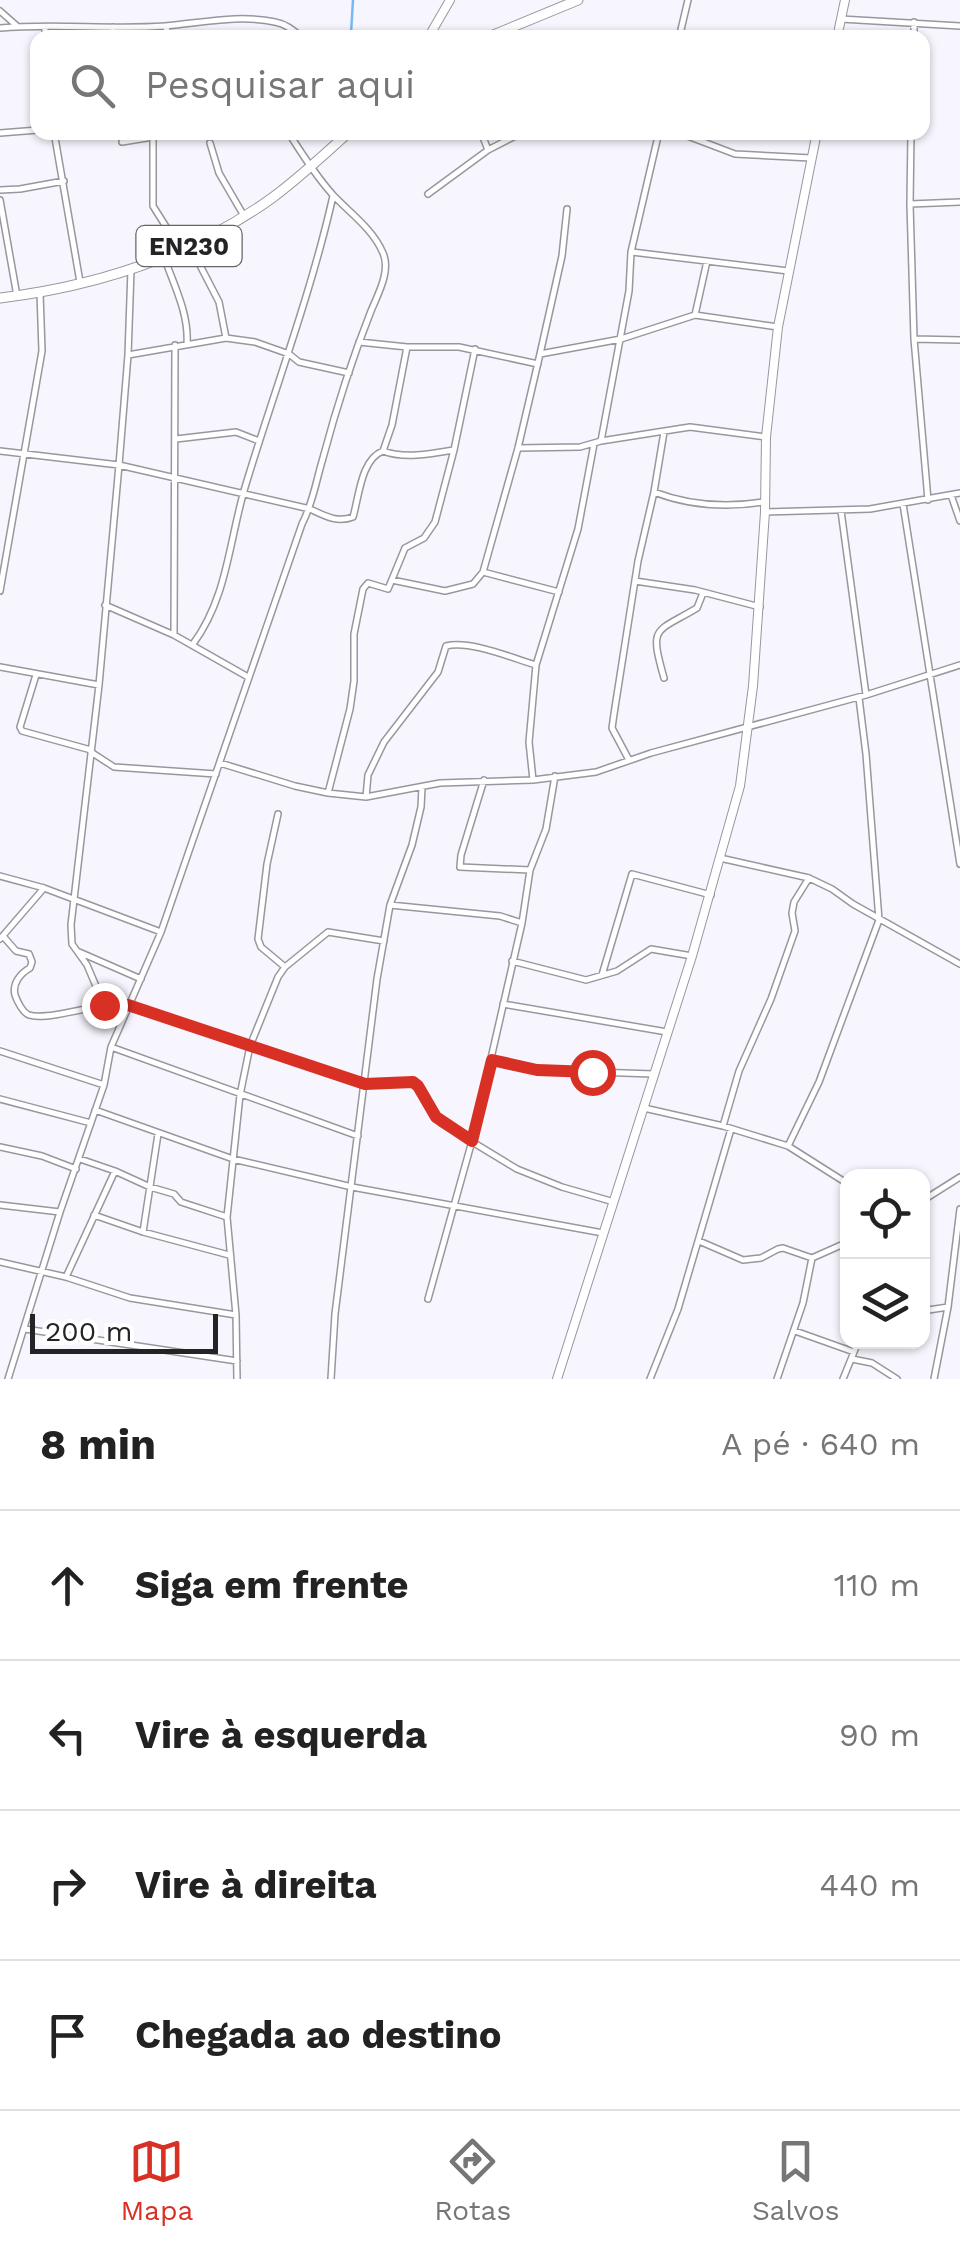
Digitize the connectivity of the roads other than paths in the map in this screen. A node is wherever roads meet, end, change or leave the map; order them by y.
1 (450, 0) edge
2 (578, 0) edge
3 (688, 0) edge
4 (844, 0) edge
5 (556, 4) edge
6 (0, 11) edge
7 (842, 19) junction
8 (914, 22) junction
9 (18, 26) junction
10 (167, 26) junction
11 (960, 26) edge
12 (45, 27) joint
13 (113, 27) junction
14 (0, 28) edge
15 (113, 30) edge
16 (167, 30) edge
17 (294, 30) edge
18 (433, 30) edge
19 (502, 30) edge
20 (681, 30) edge
21 (840, 30) edge
22 (914, 30) edge
23 (30, 131) edge
24 (0, 133) edge
25 (56, 140) edge
26 (131, 140) edge
27 (153, 140) edge
28 (293, 140) edge
29 (340, 140) edge
30 (484, 140) edge
31 (507, 140) edge
32 (657, 140) edge
33 (698, 140) edge
34 (815, 140) edge
35 (911, 140) edge
36 (122, 142) dead end
37 (210, 142) dead end
38 (488, 150) junction
39 (811, 158) junction
40 (310, 167) junction
41 (64, 180) junction
42 (0, 190) edge
43 (428, 194) dead end
44 (333, 195) junction
45 (0, 200) edge
46 (960, 202) edge
47 (910, 204) junction
48 (567, 209) dead end
49 (244, 216) junction
50 (185, 247) junction
51 (632, 252) junction
52 (164, 257) junction
53 (707, 262) junction
54 (131, 270) junction
55 (788, 270) junction
56 (80, 285) junction
57 (40, 293) junction
58 (17, 296) junction
59 (0, 298) edge
60 (695, 315) junction
61 (778, 327) junction
62 (226, 338) junction
63 (622, 339) junction
64 (914, 339) junction
65 (960, 340) edge
66 (359, 342) junction
67 (187, 344) junction
68 (175, 345) junction
69 (406, 346) junction
70 (475, 349) junction
71 (289, 354) junction
72 (540, 354) junction
73 (128, 355) junction
74 (538, 364) junction
75 (349, 373) junction
76 (664, 432) junction
77 (766, 437) junction
78 (176, 439) junction
79 (259, 441) junction
80 (598, 442) junction
81 (518, 448) junction
82 (383, 450) junction
83 (454, 450) junction
84 (0, 451) edge
85 (24, 454) junction
86 (119, 466) junction
87 (174, 478) junction
88 (654, 492) junction
89 (243, 494) junction
90 (960, 494) edge
91 (950, 495) junction
92 (928, 500) junction
93 (903, 504) junction
94 (765, 507) junction
95 (310, 509) junction
96 (841, 510) junction
97 (960, 520) edge
98 (483, 572) junction
99 (392, 580) junction
100 (635, 581) junction
101 (0, 592) edge
102 (560, 592) junction
103 (703, 593) junction
104 (105, 605) junction
105 (760, 607) junction
106 (174, 635) junction
107 (192, 644) junction
108 (960, 665) edge
109 (536, 666) junction
110 (0, 667) edge
111 (932, 674) junction
112 (36, 675) junction
113 (248, 677) junction
114 (664, 678) dead end
115 (98, 686) junction
116 (862, 696) junction
117 (748, 728) junction
118 (91, 751) junction
119 (629, 760) junction
120 (220, 763) junction
121 (216, 774) junction
122 (555, 776) junction
123 (484, 780) junction
124 (533, 780) junction
125 (422, 787) junction
126 (328, 793) junction
127 (366, 796) junction
128 (278, 814) dead end
129 (720, 858) junction
130 (960, 864) edge
131 (530, 870) junction
132 (0, 876) edge
133 (809, 878) junction
134 (44, 888) junction
135 (710, 895) junction
136 (73, 899) junction
137 (390, 904) junction
138 (879, 920) junction
139 (522, 923) junction
140 (161, 932) junction
141 (2, 938) edge
142 (384, 940) junction
143 (79, 952) junction
144 (692, 956) junction
145 (512, 960) junction
146 (960, 964) edge
147 (285, 967) junction
148 (602, 975) junction
149 (141, 978) junction
150 (503, 1004) junction
151 (104, 1005) junction
152 (128, 1005) junction
153 (666, 1032) junction
154 (250, 1046) junction
155 (112, 1047) junction
156 (0, 1051) edge
157 (492, 1060) junction
158 (653, 1074) junction
159 (365, 1084) junction
160 (104, 1085) junction
161 (240, 1095) junction
162 (0, 1099) edge
163 (644, 1108) junction
164 (95, 1110) junction
165 (90, 1122) junction
166 (723, 1126) junction
167 (731, 1129) junction
168 (158, 1134) junction
169 (358, 1136) junction
170 (472, 1141) junction
171 (788, 1146) junction
172 (0, 1147) edge
173 (80, 1159) junction
174 (234, 1159) junction
175 (76, 1169) junction
176 (115, 1171) junction
177 (960, 1178) edge
178 (840, 1179) edge
179 (150, 1187) junction
180 (352, 1187) junction
181 (930, 1196) edge
182 (614, 1202) junction
183 (0, 1205) edge
184 (456, 1206) junction
185 (960, 1209) edge
186 (60, 1212) junction
187 (94, 1216) junction
188 (228, 1217) junction
189 (143, 1232) junction
190 (604, 1232) junction
191 (700, 1241) junction
192 (840, 1246) edge
193 (229, 1255) junction
194 (812, 1258) junction
195 (0, 1262) edge
196 (952, 1269) junction
197 (960, 1270) edge
198 (42, 1271) junction
199 (66, 1277) junction
200 (428, 1299) dead end
201 (948, 1307) junction
202 (930, 1310) edge
203 (236, 1314) junction
204 (25, 1329) junction
205 (794, 1331) junction
206 (856, 1349) edge
207 (853, 1356) junction
208 (236, 1361) junction
209 (0, 1372) edge
210 (9, 1376) edge
211 (237, 1379) edge
212 (331, 1379) edge
213 (557, 1379) edge
214 (650, 1379) edge
215 (777, 1379) edge
216 (843, 1379) edge
217 (897, 1379) edge
218 (934, 1379) edge

1 - 18 street
2 - 5 main road
3 - 20 street
4 - 7 street
5 - 19 main road
6 - 9 street
7 - 8 street
7 - 21 street
8 - 11 street
8 - 22 street
9 - 12 street
9 - 14 street
10 - 13 street
10 - 16 street
10 - 17 street
12 - 13 street
13 - 15 street
23 - 24 street
25 - 41 street
26 - 36 street
27 - 50 street
28 - 40 street
29 - 40 main road, EN230
30 - 38 street
31 - 38 street
32 - 51 street
33 - 39 street
34 - 39 street
35 - 47 street
37 - 49 street
38 - 43 street
39 - 55 street
40 - 44 street
40 - 49 main road, EN230
41 - 42 street
41 - 56 street
44 - 66 street
44 - 71 street
45 - 58 street
46 - 47 street
47 - 64 street
48 - 72 street
49 - 50 main road, EN230
50 - 52 main road, EN230
50 - 62 street
51 - 53 street
51 - 63 street
52 - 54 main road, EN230
52 - 67 street
53 - 55 street
53 - 60 street
54 - 56 main road, EN230
54 - 73 street
55 - 61 street
56 - 57 main road, EN230
57 - 58 main road, EN230
57 - 85 street
58 - 59 main road, EN230
60 - 61 street
60 - 63 street
61 - 77 street
62 - 67 street
62 - 71 street
63 - 72 street
63 - 80 street
64 - 65 street
64 - 92 street
66 - 69 street
66 - 75 street
67 - 68 street
68 - 73 street
68 - 78 street
69 - 70 street
69 - 82 street
70 - 74 street
70 - 83 street
71 - 75 street
71 - 79 street
72 - 74 street
73 - 86 street
74 - 81 street
75 - 95 street
76 - 77 street
76 - 80 street
76 - 88 street
77 - 94 street
78 - 79 street
78 - 87 street
79 - 89 street
80 - 81 street
80 - 102 street
81 - 98 street
82 - 83 street
82 - 95 street
83 - 99 street
84 - 85 street
85 - 86 street
85 - 101 street
86 - 87 street
86 - 104 street
87 - 89 street
87 - 106 street
88 - 94 street
88 - 100 street
89 - 95 street
89 - 107 street
90 - 91 street
91 - 92 street
91 - 97 street
92 - 93 street
93 - 96 street
93 - 111 street
94 - 96 street
94 - 105 street
95 - 113 street
96 - 116 street
98 - 99 street
98 - 102 street
99 - 126 street
100 - 103 street
100 - 119 street
102 - 109 street
103 - 105 street
103 - 114 street
104 - 106 street
104 - 115 street
105 - 117 street
106 - 107 street
107 - 113 street
108 - 111 street
109 - 124 street
109 - 127 street
110 - 112 street
111 - 116 street
111 - 130 street
112 - 115 street
112 - 118 street
113 - 120 street
115 - 118 street
116 - 117 street
116 - 138 street
117 - 119 street
117 - 129 street
118 - 121 street
118 - 136 street
119 - 122 street
120 - 121 street
120 - 126 street
121 - 140 street
122 - 124 street
122 - 131 street
123 - 124 street
123 - 125 street
123 - 131 street
125 - 127 street
125 - 137 street
126 - 127 street
128 - 147 street
129 - 133 street
129 - 135 street
131 - 139 street
132 - 134 street
133 - 138 street
133 - 166 street
134 - 136 street
134 - 141 street
135 - 144 street
135 - 148 street
136 - 140 street
136 - 143 street
137 - 139 street
137 - 142 street
138 - 146 street
138 - 171 street
139 - 145 street
140 - 149 street
141 - 151 street
142 - 147 street
142 - 159 street
143 - 149 street
143 - 151 street
144 - 148 street
144 - 153 street
145 - 148 street
145 - 150 street
147 - 154 street
149 - 152 street
150 - 153 street
150 - 157 street
151 - 152 street
152 - 154 street
152 - 155 street
153 - 158 street
154 - 159 street
154 - 161 street
155 - 160 street
155 - 161 street
156 - 160 street
157 - 158 street
157 - 170 street
158 - 163 street
159 - 169 street
159 - 170 street
160 - 164 street
161 - 169 street
161 - 174 street
162 - 165 street
163 - 166 street
163 - 182 street
164 - 165 street
164 - 168 street
165 - 173 street
166 - 167 street
167 - 171 street
167 - 191 street
168 - 174 street
168 - 179 street
169 - 180 street
170 - 182 street
170 - 184 street
171 - 178 street
172 - 175 street
173 - 175 street
173 - 176 street
174 - 180 street
174 - 188 street
175 - 186 street
176 - 179 street
176 - 187 street
177 - 181 street
179 - 188 street
179 - 189 street
180 - 184 street
180 - 212 street
182 - 190 street
183 - 186 street
184 - 190 street
184 - 200 street
185 - 196 street
186 - 198 street
187 - 189 street
187 - 199 street
188 - 193 street
189 - 193 street
190 - 213 street
191 - 194 street
191 - 214 street
192 - 194 street
193 - 203 street
194 - 205 street
195 - 198 street
196 - 197 street
196 - 201 street
198 - 199 street
198 - 204 street
199 - 203 street
201 - 202 street
201 - 218 street
203 - 208 street
204 - 208 street
204 - 210 street
205 - 207 street
205 - 215 street
206 - 207 street
207 - 216 street
207 - 217 street
208 - 211 street
209 - 210 street

